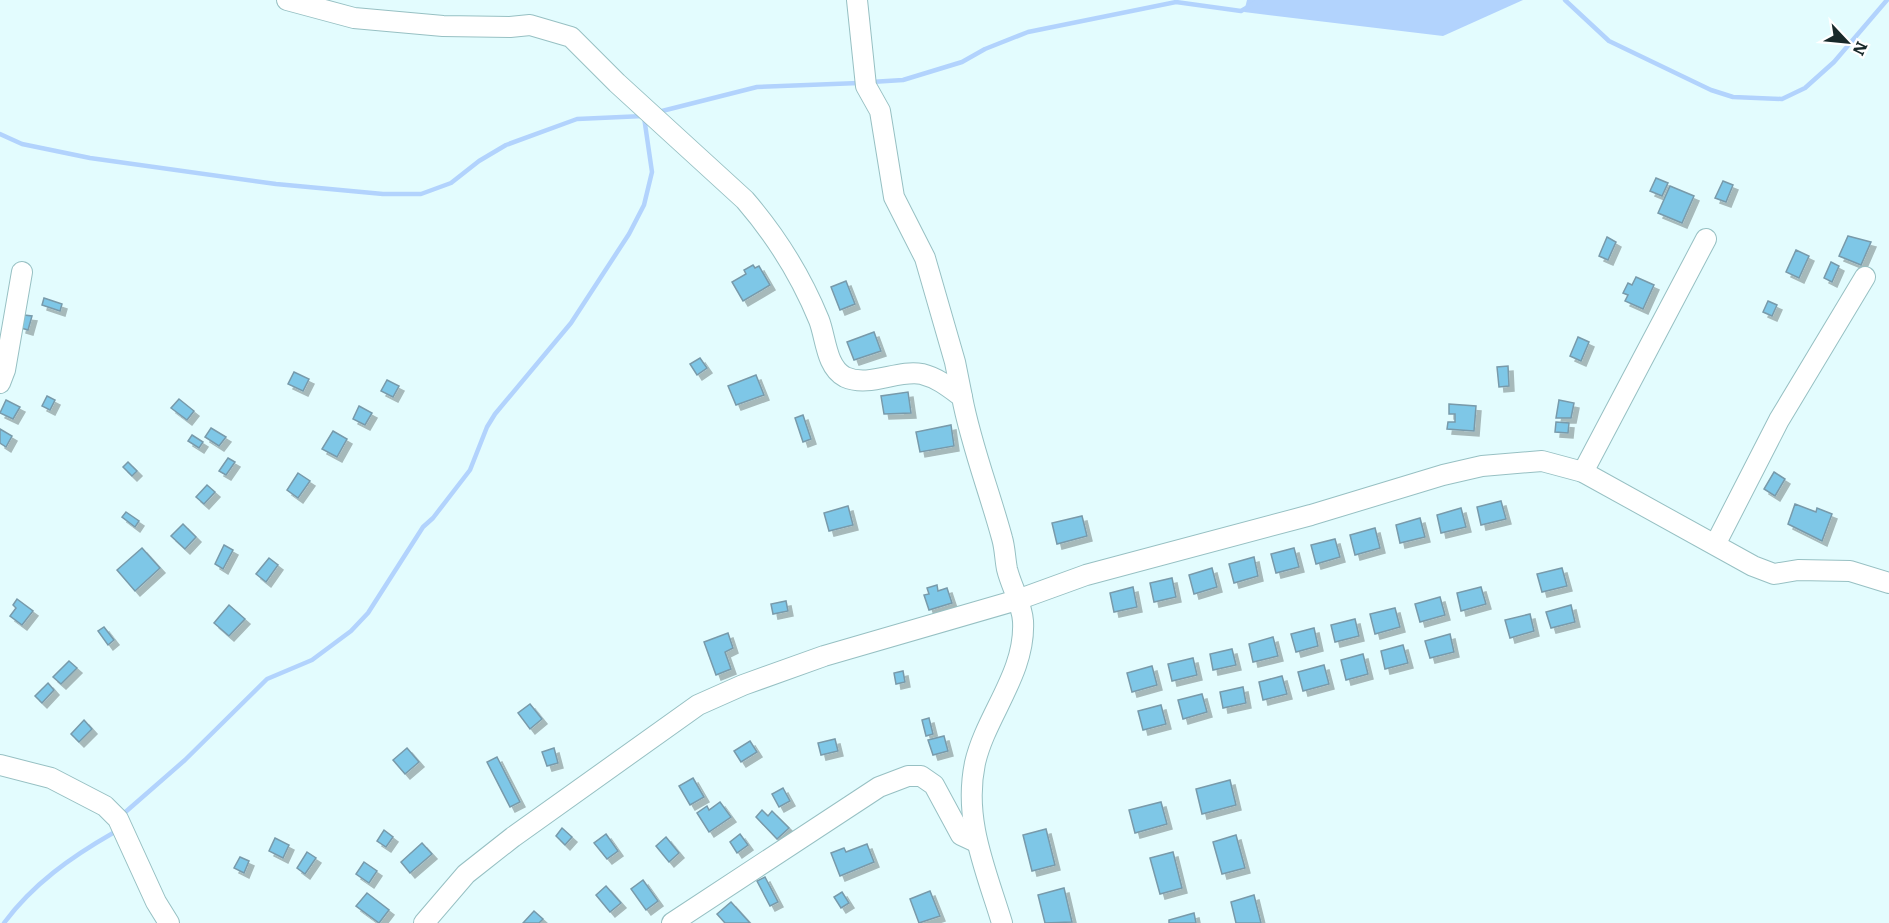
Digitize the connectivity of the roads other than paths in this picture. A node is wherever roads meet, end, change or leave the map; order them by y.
1 (287, 0) edge
2 (857, 0) edge
3 (1706, 239) dead end
4 (22, 273) dead end
5 (1865, 277) dead end
6 (0, 383) edge
7 (962, 398) junction
8 (1583, 472) junction
9 (1716, 543) junction
10 (1889, 583) edge
11 (1017, 600) junction
12 (0, 765) edge
13 (976, 842) junction
14 (169, 923) edge
15 (424, 923) edge
16 (672, 923) edge
17 (1002, 923) edge

1 - 7 street
2 - 7 street
3 - 8 street
4 - 6 street
5 - 9 street
7 - 11 street
8 - 9 street
8 - 11 street
9 - 10 street
11 - 13 street
11 - 15 street
12 - 14 street
13 - 16 street
13 - 17 street

